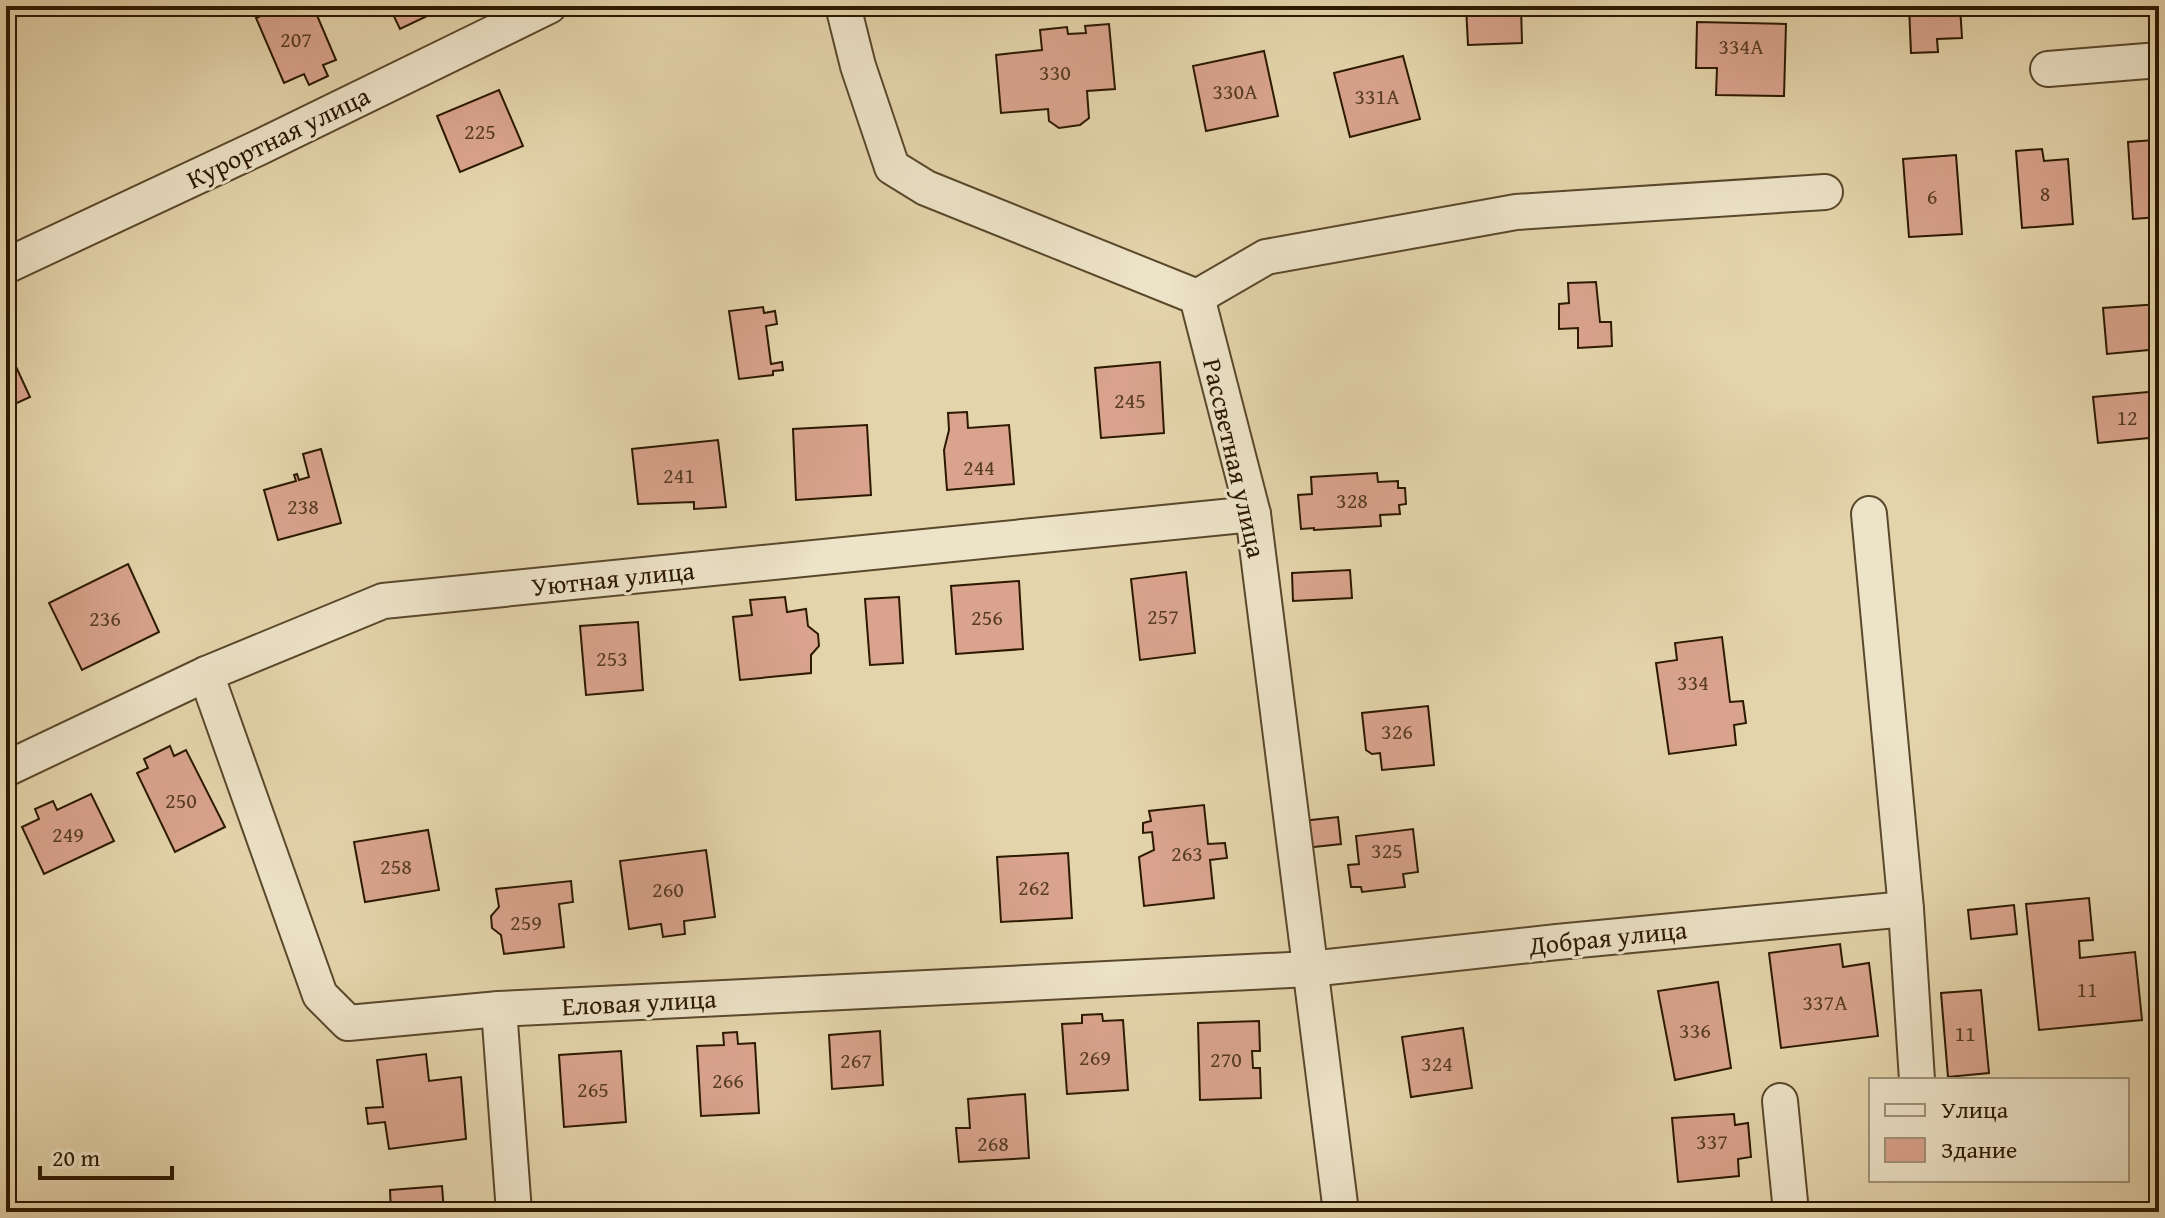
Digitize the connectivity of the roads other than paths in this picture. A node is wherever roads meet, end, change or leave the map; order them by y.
1 (549, 6) edge
2 (843, 6) edge
3 (2159, 60) edge
4 (2048, 69) dead end
5 (1825, 192) dead end
6 (6, 266) edge
7 (1197, 297) junction
8 (1253, 514) junction
9 (1869, 514) dead end
10 (206, 674) junction
11 (6, 769) edge
12 (1906, 909) junction
13 (1310, 969) junction
14 (499, 1009) junction
15 (1917, 1078) edge
16 (1780, 1101) dead end
17 (514, 1212) edge
18 (1341, 1212) edge
19 (1791, 1212) edge

1 - 6 street, Курортная улица
2 - 7 street
3 - 4 street
5 - 7 street
7 - 8 street, Рассветная улица
8 - 10 street, Уютная улица
8 - 13 street, Рассветная улица
9 - 12 street
10 - 11 street, Уютная улица
10 - 14 street, Еловая улица
12 - 13 street, Добрая улица
12 - 15 street
13 - 14 street, Еловая улица
13 - 18 street, Рассветная улица
14 - 17 street
16 - 19 street

